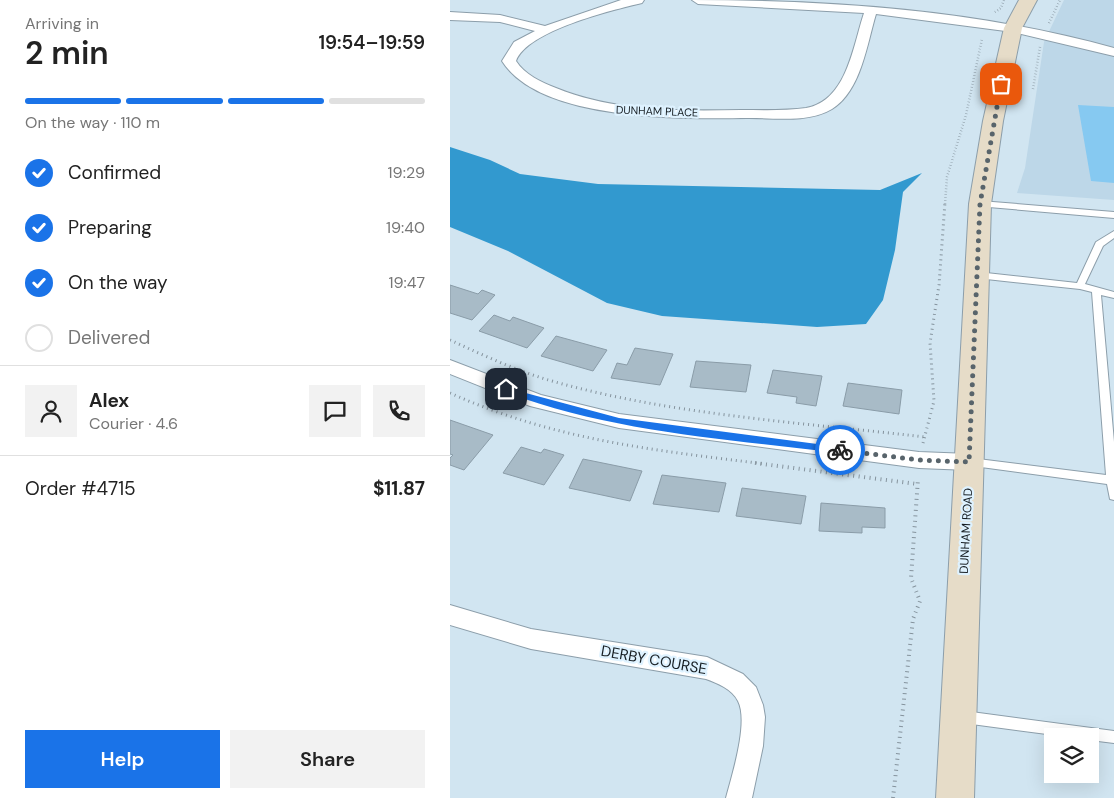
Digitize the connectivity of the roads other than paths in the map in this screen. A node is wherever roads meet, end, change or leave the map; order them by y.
1 (638, 0) edge
2 (698, 0) edge
3 (1028, 0) edge
4 (871, 10) junction
5 (450, 16) edge
6 (1013, 28) junction
7 (547, 31) junction
8 (1114, 52) edge
9 (980, 204) junction
10 (1114, 215) edge
11 (1114, 234) edge
12 (977, 275) junction
13 (1080, 286) junction
14 (1096, 289) junction
15 (1114, 295) edge
16 (450, 367) edge
17 (969, 462) junction
18 (1112, 480) junction
19 (1114, 496) edge
20 (450, 615) edge
21 (958, 716) junction
22 (1114, 737) edge
23 (739, 798) edge
24 (955, 798) edge

1 - 7 street, DUNHAM PLACE
2 - 4 street
3 - 6 street, DUNHAM ROAD
4 - 6 street
4 - 7 street, DUNHAM PLACE
5 - 7 street
6 - 8 street
6 - 9 street, DUNHAM ROAD
9 - 10 lane
9 - 12 street, DUNHAM ROAD
11 - 13 lane
12 - 13 lane
12 - 17 street, DUNHAM ROAD
13 - 14 lane
14 - 15 lane
14 - 18 lane
16 - 17 street
17 - 18 lane
17 - 21 street, DUNHAM ROAD
18 - 19 lane
20 - 23 street, DERBY COURSE
21 - 22 lane
21 - 24 street, DUNHAM ROAD

